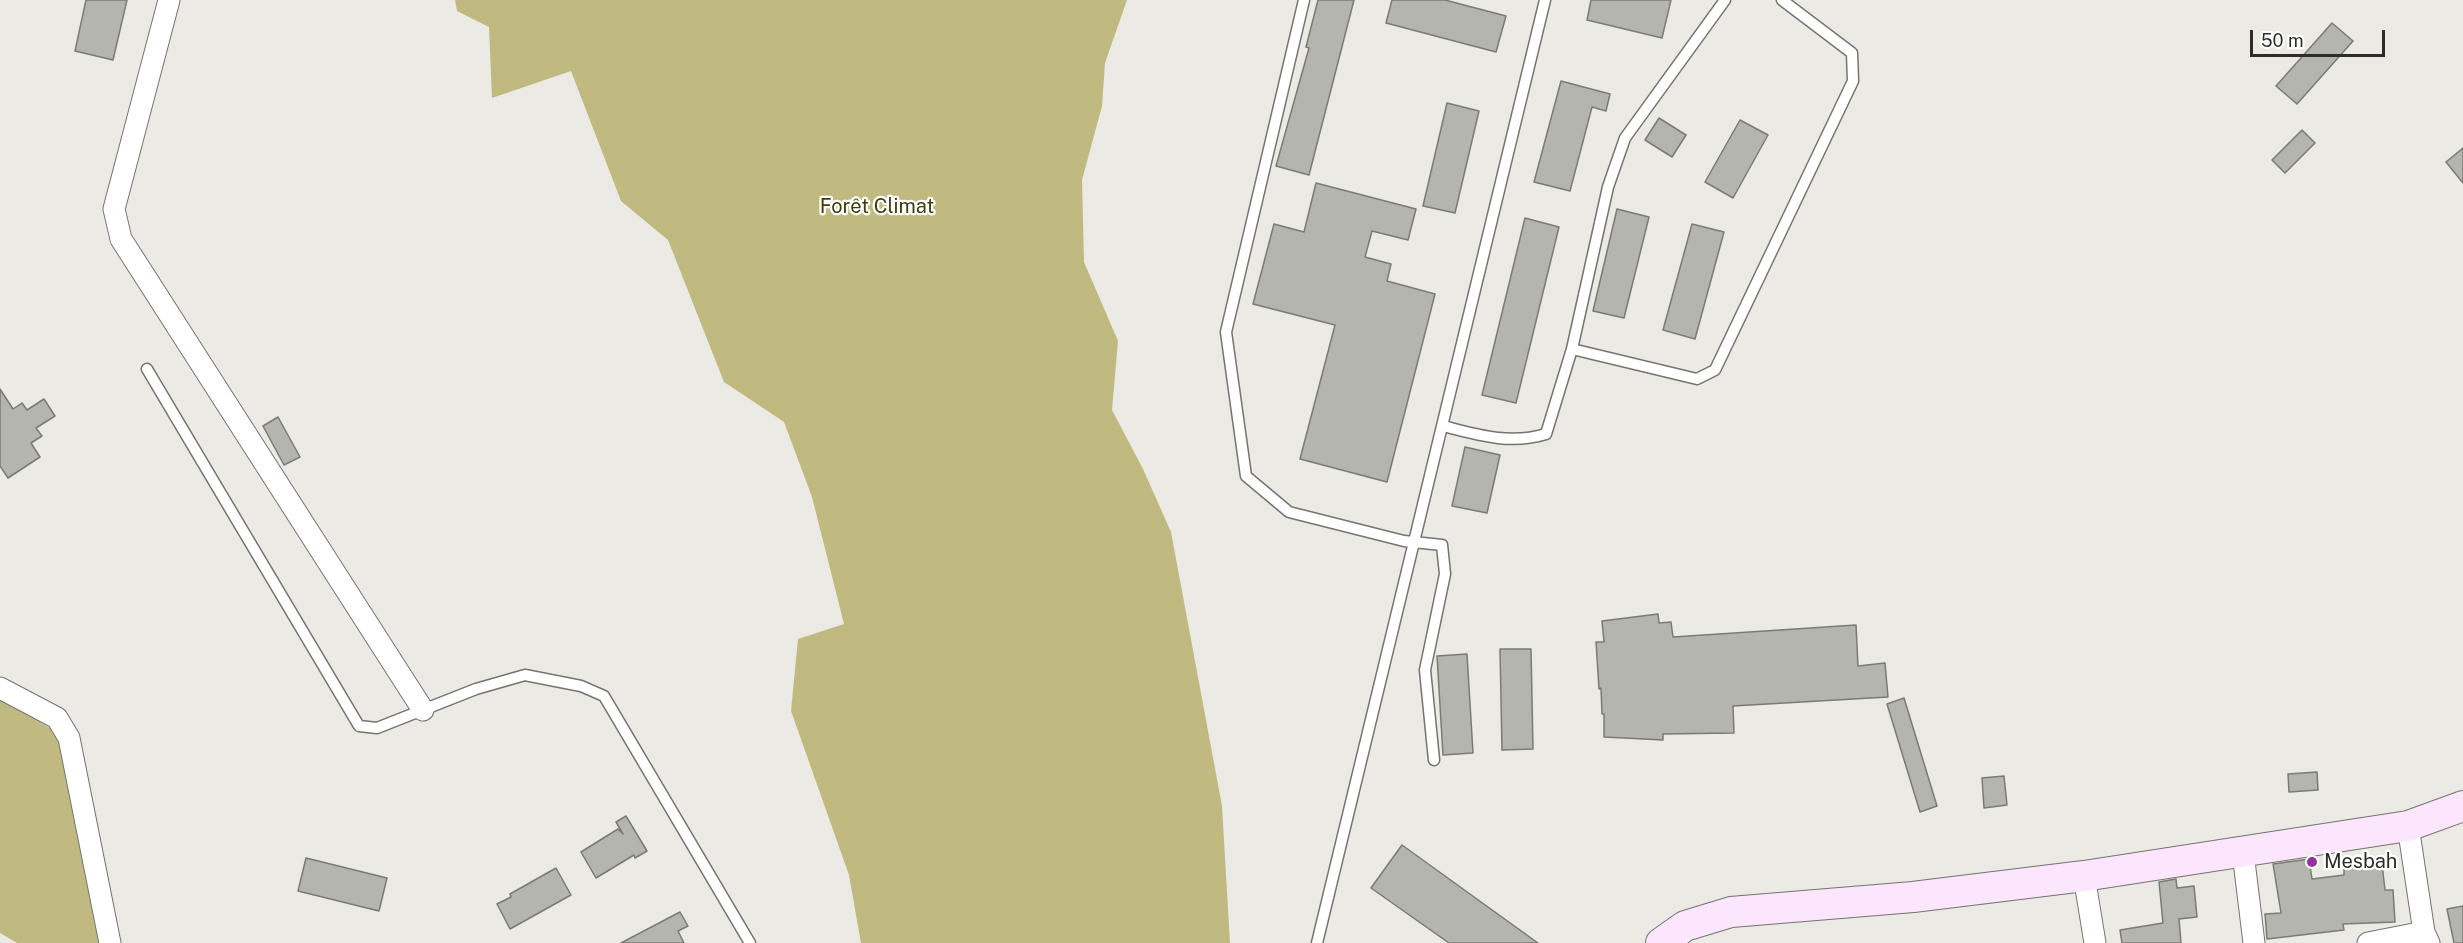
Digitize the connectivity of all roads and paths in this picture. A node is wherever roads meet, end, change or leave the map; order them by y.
1 (169, 0) edge
2 (1304, 0) edge
3 (1545, 0) edge
4 (1725, 0) edge
5 (1782, 0) edge
6 (1572, 349) junction
7 (147, 369) dead end
8 (1443, 426) junction
9 (1415, 542) junction
10 (0, 688) edge
11 (423, 710) junction
12 (1434, 760) dead end
13 (2463, 806) edge
14 (2408, 826) junction
15 (2243, 853) junction
16 (2084, 876) junction
17 (2427, 938) edge
18 (110, 943) edge
19 (750, 943) edge
20 (1317, 943) edge
21 (1661, 943) edge
22 (2095, 943) edge
23 (2254, 943) edge
24 (2368, 943) edge

1 - 11 street
2 - 9 lane
3 - 8 lane
4 - 6 lane
5 - 6 lane
6 - 8 lane
7 - 11 lane
8 - 9 lane
9 - 12 lane
9 - 20 lane
10 - 18 street
11 - 19 lane
13 - 14 main road
14 - 15 main road
14 - 17 street
15 - 16 main road
15 - 23 street
16 - 21 main road
16 - 22 street
17 - 24 street

